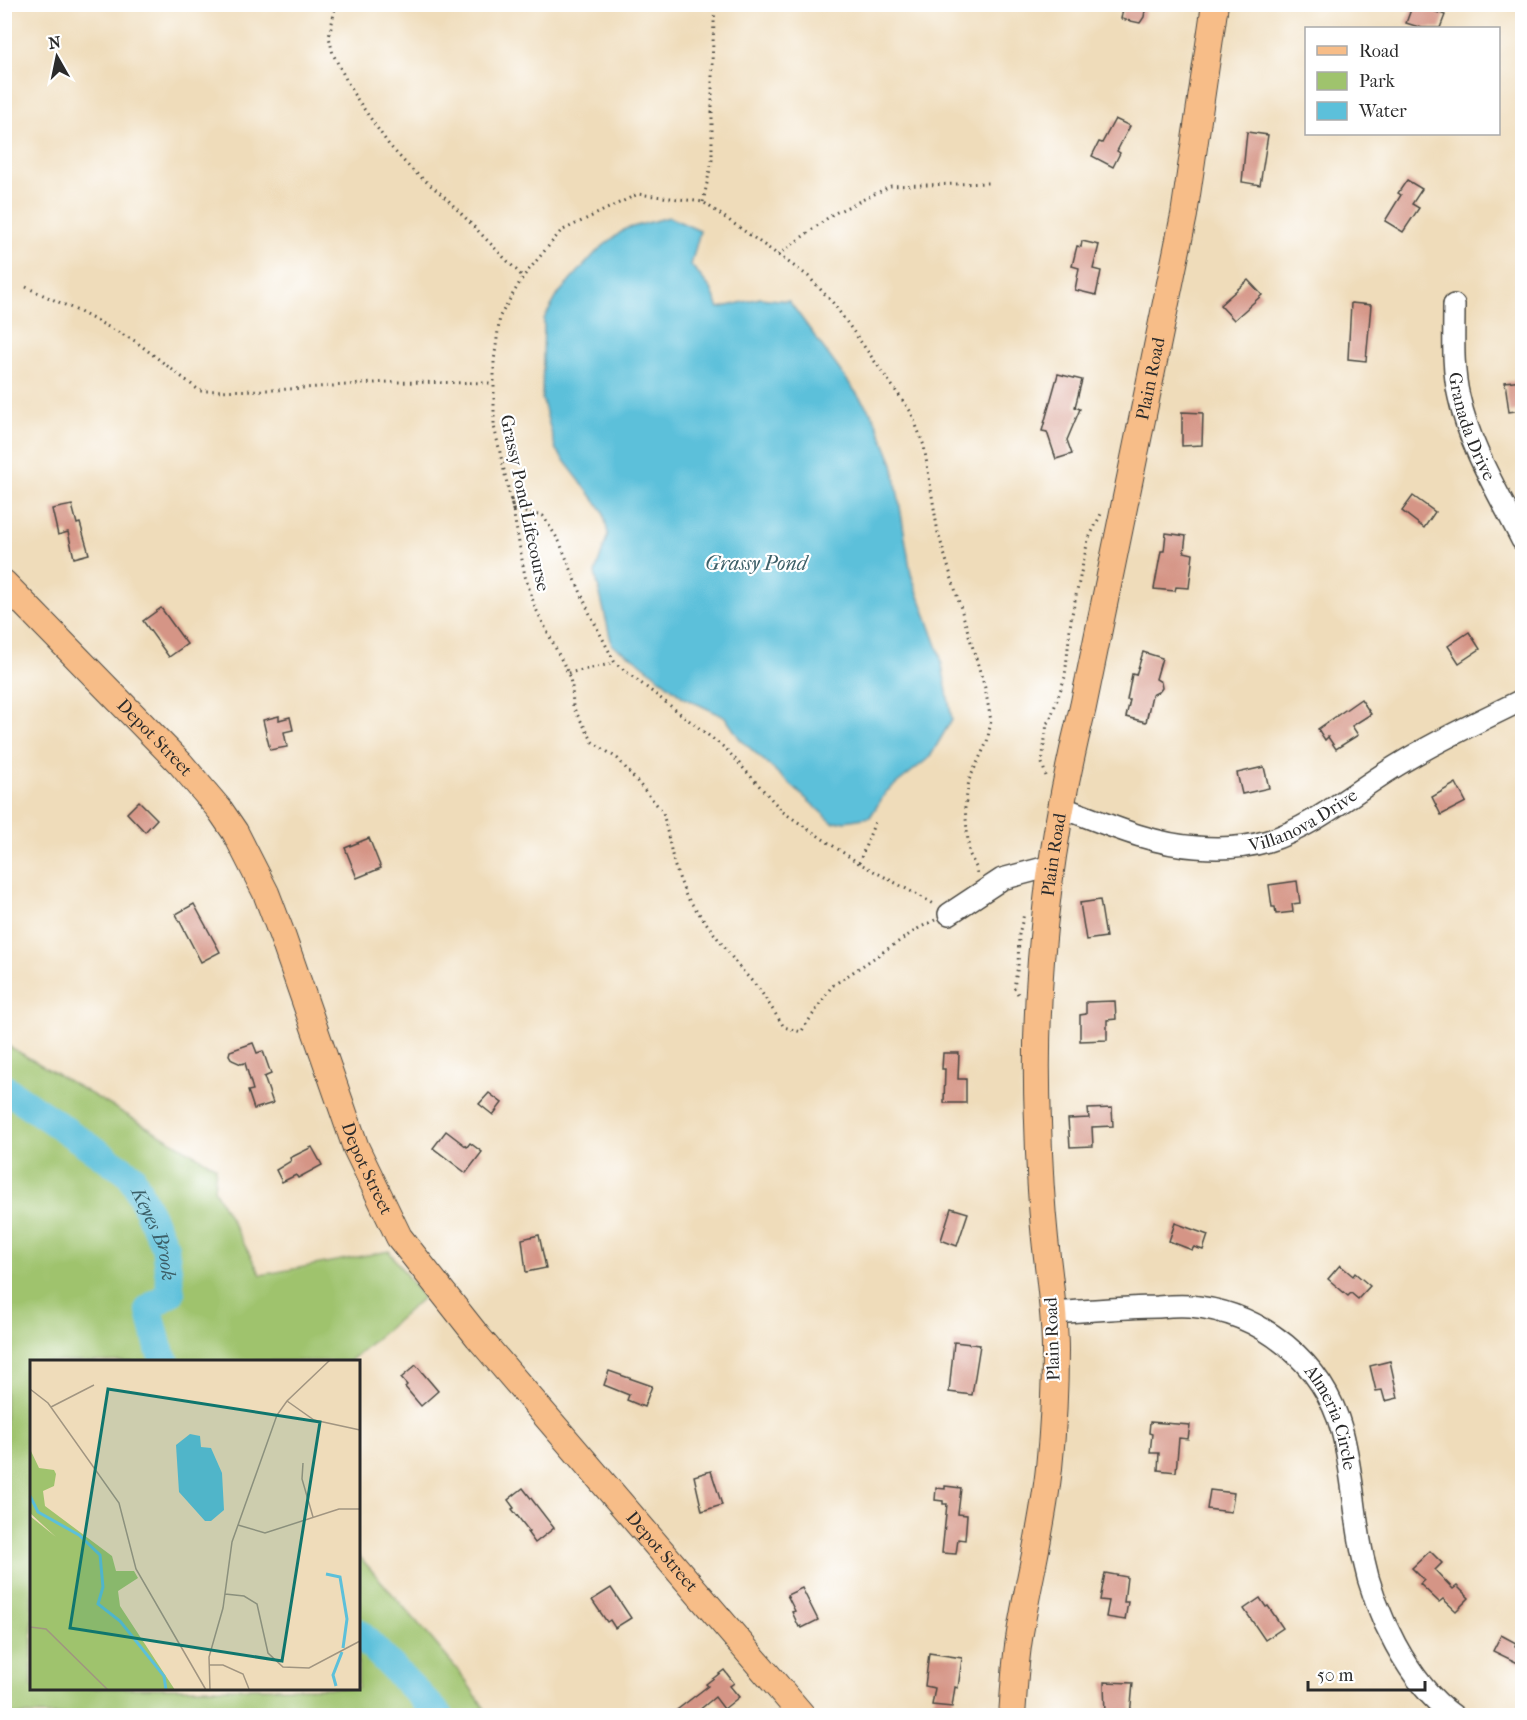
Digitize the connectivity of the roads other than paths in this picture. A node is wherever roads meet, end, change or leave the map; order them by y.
1 (1215, 4) edge
2 (1454, 305) dead end
3 (1522, 540) edge
4 (4, 583) edge
5 (1522, 700) edge
6 (1061, 807) junction
7 (1051, 866) junction
8 (949, 914) road end
9 (1053, 1313) junction
10 (803, 1716) edge
11 (1012, 1716) edge
12 (1454, 1716) edge

1 - 6 main road, Plain Road
2 - 3 street, Granada Drive
4 - 10 main road, Depot Street
5 - 6 street, Villanova Drive
6 - 7 main road, Plain Road
7 - 8 street
7 - 9 main road, Plain Road
9 - 11 main road, Plain Road
9 - 12 street, Almeria Circle

